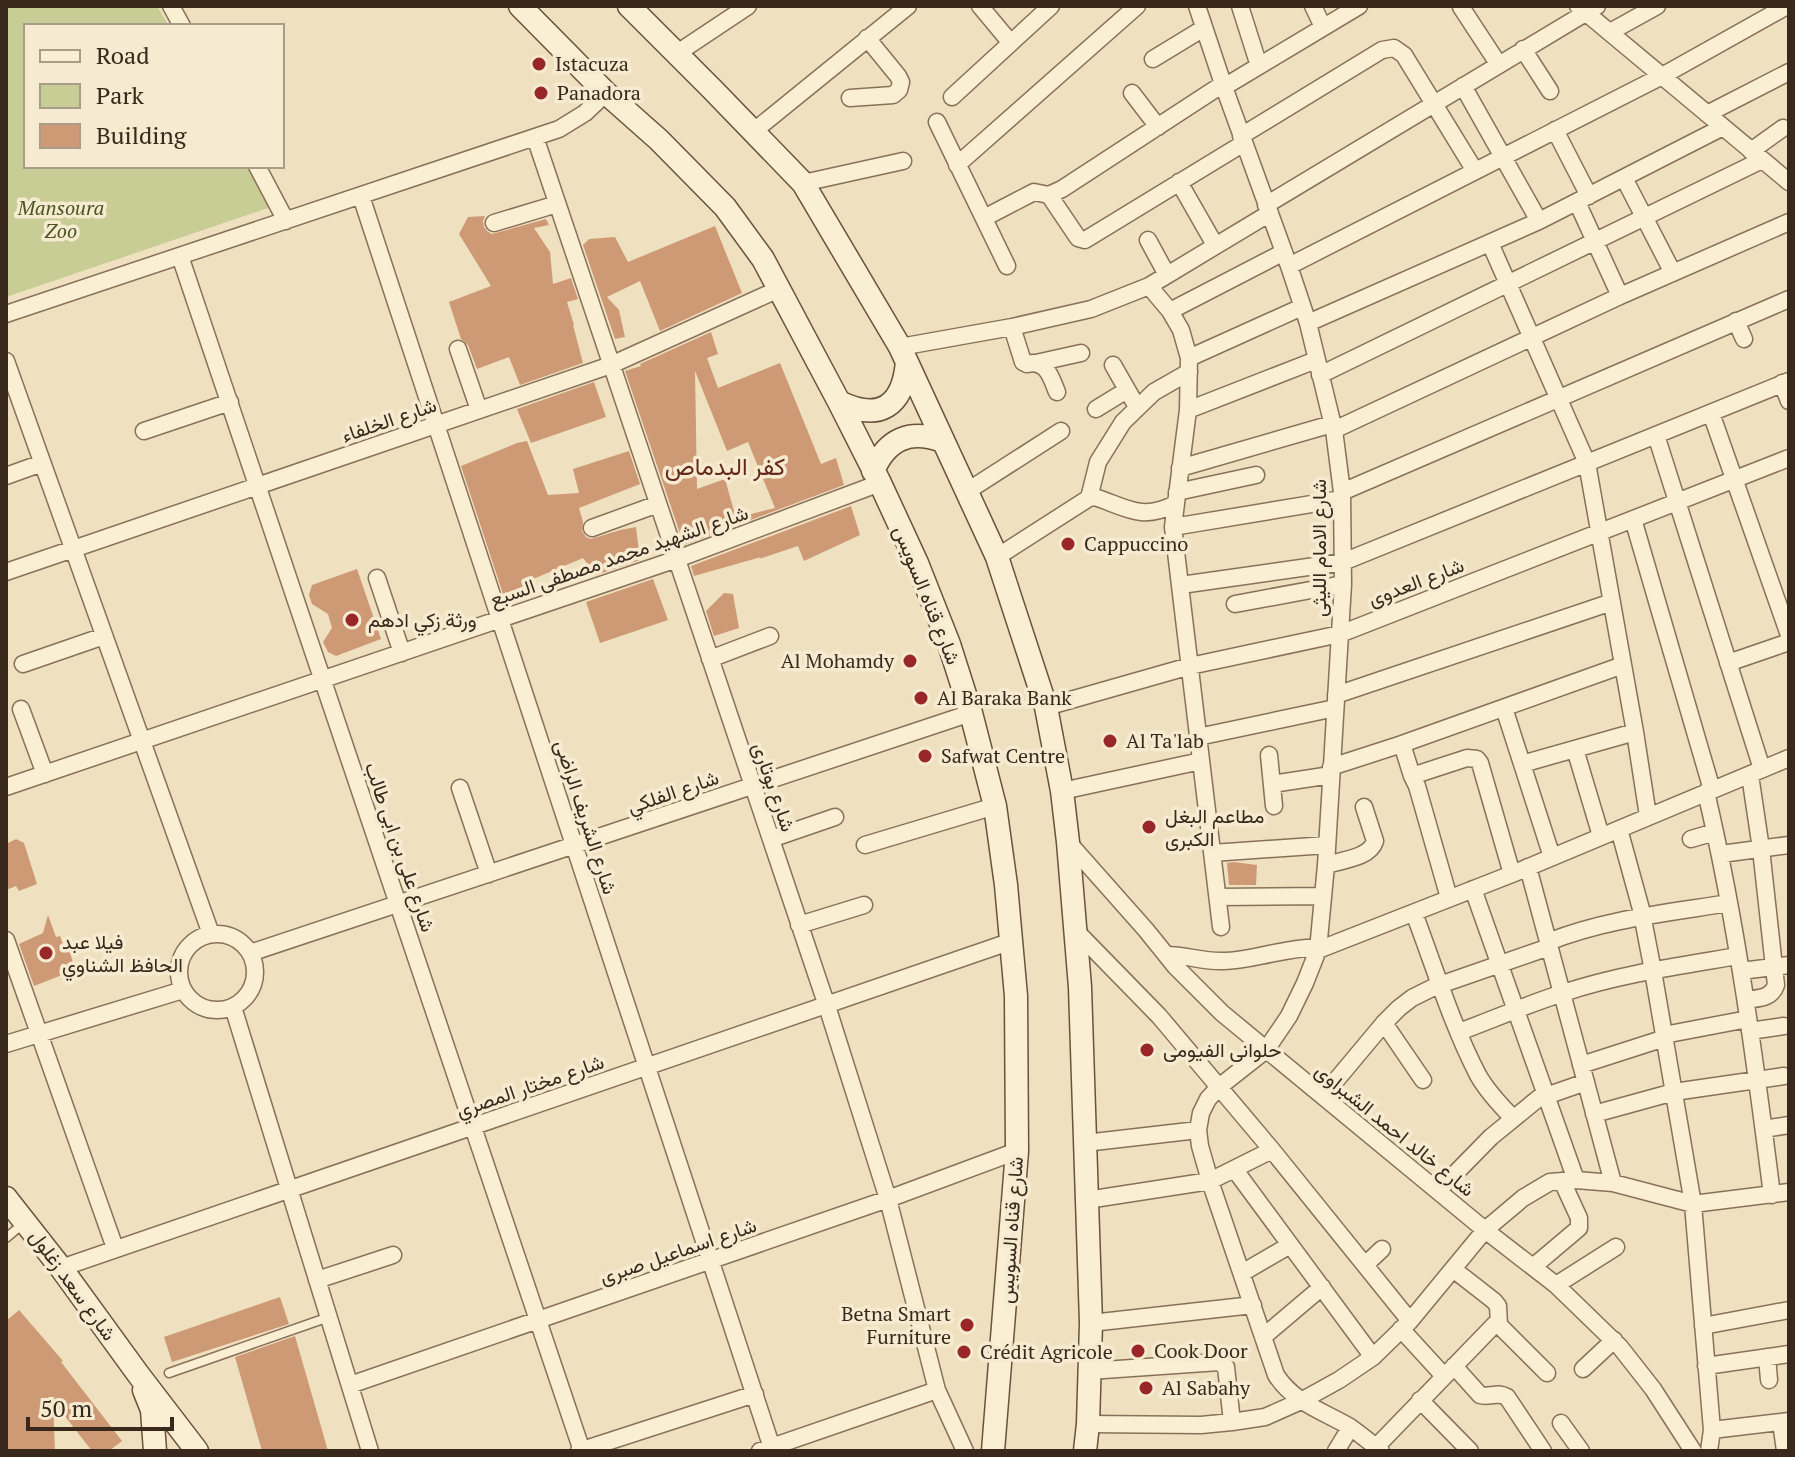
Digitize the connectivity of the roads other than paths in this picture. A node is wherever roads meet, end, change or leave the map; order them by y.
1 (171, 6) edge
2 (520, 6) edge
3 (629, 6) edge
4 (748, 6) edge
5 (908, 6) edge
6 (980, 6) edge
7 (1051, 6) edge
8 (1137, 6) edge
9 (1197, 6) edge
10 (1240, 6) edge
11 (1313, 6) edge
12 (1359, 6) edge
13 (1657, 6) edge
14 (1787, 6) edge
15 (1461, 7) edge
16 (1587, 8) edge
17 (181, 24) edge
18 (1323, 27) junction
19 (1204, 28) junction
20 (1610, 32) junction
21 (867, 38) junction
22 (1010, 42) junction
23 (1523, 49) junction
24 (676, 54) junction
25 (1153, 59) dead end
26 (1499, 65) junction
27 (1259, 66) junction
28 (1789, 72) edge
29 (1662, 76) junction
30 (1223, 85) junction
31 (1463, 86) junction
32 (1550, 91) dead end
33 (606, 93) junction
34 (1132, 93) dead end
35 (952, 97) dead end
36 (850, 98) dead end
37 (1434, 104) junction
38 (1707, 114) junction
39 (937, 122) dead end
40 (1158, 127) junction
41 (1723, 127) junction
42 (1783, 128) dead end
43 (1555, 130) junction
44 (754, 131) junction
45 (535, 137) junction
46 (1243, 140) junction
47 (1756, 155) junction
48 (1503, 156) junction
49 (903, 161) dead end
50 (957, 165) junction
51 (258, 168) edge
52 (1475, 171) junction
53 (1786, 174) edge
54 (1624, 178) junction
55 (1179, 182) junction
56 (803, 183) junction
57 (1049, 195) junction
58 (361, 196) junction
59 (1583, 199) junction
60 (557, 204) junction
61 (1268, 209) junction
62 (1644, 217) junction
63 (984, 218) junction
64 (286, 221) junction
65 (1539, 221) junction
66 (1789, 222) edge
67 (494, 223) dead end
68 (1148, 240) dead end
69 (1595, 241) junction
70 (1490, 243) junction
71 (1215, 245) junction
72 (180, 256) junction
73 (1287, 259) junction
74 (1007, 266) dead end
75 (1673, 273) junction
76 (1167, 275) junction
77 (1507, 284) junction
78 (1149, 286) junction
79 (779, 289) junction
80 (1620, 296) junction
81 (1789, 299) edge
82 (1170, 311) junction
83 (6, 314) edge
84 (1305, 315) junction
85 (1736, 321) junction
86 (1012, 327) junction
87 (1531, 338) junction
88 (1744, 339) dead end
89 (458, 349) dead end
90 (1081, 353) dead end
91 (903, 354) junction
92 (6, 361) edge
93 (1036, 363) junction
94 (611, 365) junction
95 (1113, 365) dead end
96 (1189, 365) junction
97 (1318, 367) junction
98 (1786, 382) edge
99 (1127, 390) junction
100 (1057, 392) dead end
101 (1558, 399) junction
102 (1789, 401) edge
103 (230, 402) junction
104 (839, 402) junction
105 (1137, 407) junction
106 (1096, 409) dead end
107 (479, 410) junction
108 (1188, 410) junction
109 (1711, 413) junction
110 (436, 425) junction
111 (1333, 427) junction
112 (144, 431) dead end
113 (1061, 431) dead end
114 (1656, 435) junction
115 (942, 441) junction
116 (1789, 458) edge
117 (42, 463) junction
118 (1587, 463) junction
119 (1180, 468) junction
120 (1256, 475) dead end
121 (6, 476) edge
122 (877, 477) junction
123 (1735, 480) junction
124 (258, 486) junction
125 (966, 492) junction
126 (1342, 496) junction
127 (1089, 498) junction
128 (1176, 498) junction
129 (1678, 503) junction
130 (658, 504) junction
131 (1633, 519) junction
132 (1173, 527) junction
133 (592, 528) dead end
134 (1600, 532) junction
135 (73, 549) junction
136 (997, 557) junction
137 (677, 559) junction
138 (1343, 562) junction
139 (6, 572) edge
140 (377, 578) dead end
141 (1229, 578) junction
142 (1343, 584) junction
143 (1181, 585) junction
144 (1612, 602) junction
145 (500, 619) junction
146 (1340, 634) junction
147 (1789, 635) edge
148 (104, 636) junction
149 (770, 636) dead end
150 (1789, 642) edge
151 (402, 653) junction
152 (710, 659) junction
153 (1728, 663) junction
154 (23, 664) dead end
155 (1623, 665) junction
156 (1190, 666) junction
157 (323, 680) junction
158 (1335, 701) junction
159 (1046, 707) junction
160 (1504, 708) junction
161 (21, 709) dead end
162 (971, 713) junction
163 (1635, 732) junction
164 (1198, 737) junction
165 (141, 741) junction
166 (1402, 744) junction
167 (1575, 749) junction
168 (1269, 755) dead end
169 (1789, 758) edge
170 (1201, 761) junction
171 (1522, 764) junction
172 (1331, 771) junction
173 (1756, 772) junction
174 (45, 774) junction
175 (1412, 776) junction
176 (1272, 784) junction
177 (753, 786) junction
178 (6, 787) edge
179 (460, 788) dead end
180 (1062, 791) junction
181 (1709, 791) junction
182 (995, 806) junction
183 (1274, 806) dead end
184 (1364, 807) dead end
185 (1648, 816) junction
186 (835, 817) dead end
187 (1619, 829) junction
188 (1715, 832) junction
189 (1601, 836) junction
190 (771, 839) junction
191 (1691, 839) dead end
192 (1068, 842) junction
193 (865, 845) dead end
194 (1327, 845) junction
195 (1789, 845) edge
196 (575, 846) junction
197 (1761, 849) junction
198 (1212, 853) junction
199 (1721, 854) junction
200 (1552, 857) junction
201 (1326, 865) junction
202 (1520, 870) junction
203 (489, 874) junction
204 (1473, 889) junction
205 (1323, 896) junction
206 (1218, 897) junction
207 (1449, 898) junction
208 (1729, 903) junction
209 (399, 905) junction
210 (864, 905) dead end
211 (1414, 913) junction
212 (1642, 917) junction
213 (799, 925) junction
214 (1221, 927) dead end
215 (1076, 931) junction
216 (211, 934) junction
217 (6, 940) edge
218 (1012, 941) junction
219 (1548, 944) junction
220 (1318, 948) junction
221 (250, 953) junction
222 (1167, 955) junction
223 (1500, 964) junction
224 (1739, 964) junction
225 (1782, 966) edge
226 (1653, 971) junction
227 (1441, 985) junction
228 (183, 990) junction
229 (1561, 993) junction
230 (1746, 1000) junction
231 (827, 1006) junction
232 (233, 1007) junction
233 (1516, 1010) junction
234 (1384, 1023) junction
235 (1749, 1025) junction
236 (1784, 1026) dead end
237 (1459, 1032) junction
238 (39, 1034) junction
239 (1664, 1036) junction
240 (6, 1044) edge
241 (1266, 1050) junction
242 (1581, 1065) junction
243 (647, 1067) junction
244 (1784, 1076) dead end
245 (1757, 1079) junction
246 (1423, 1080) dead end
247 (1586, 1082) junction
248 (1219, 1087) junction
249 (1674, 1092) junction
250 (1546, 1094) junction
251 (1323, 1096) junction
252 (1594, 1114) junction
253 (1513, 1118) junction
254 (1789, 1125) edge
255 (473, 1126) junction
256 (1764, 1129) junction
257 (1198, 1130) junction
258 (1085, 1143) junction
259 (1272, 1150) junction
260 (1017, 1151) junction
261 (1235, 1170) junction
262 (1569, 1180) junction
263 (1210, 1181) junction
264 (1613, 1183) junction
265 (289, 1189) junction
266 (1438, 1191) junction
267 (1780, 1193) edge
268 (6, 1198) edge
269 (888, 1199) junction
270 (1087, 1200) junction
271 (1693, 1204) junction
272 (25, 1221) junction
273 (1485, 1230) junction
274 (6, 1238) edge
275 (1290, 1245) junction
276 (1616, 1247) dead end
277 (115, 1248) junction
278 (1382, 1249) dead end
279 (393, 1255) dead end
280 (711, 1261) junction
281 (1365, 1265) junction
282 (1534, 1266) junction
283 (61, 1268) junction
284 (1453, 1269) junction
285 (1242, 1273) junction
286 (317, 1280) junction
287 (1556, 1285) junction
288 (1322, 1287) junction
289 (1253, 1305) junction
290 (1789, 1310) edge
291 (329, 1317) junction
292 (539, 1321) junction
293 (1498, 1321) junction
294 (1091, 1323) junction
295 (1406, 1325) junction
296 (1703, 1326) junction
297 (1263, 1337) junction
298 (1614, 1340) junction
299 (1789, 1354) edge
300 (1373, 1357) junction
301 (1767, 1357) junction
302 (1706, 1366) junction
303 (1583, 1369) dead end
304 (1089, 1371) junction
305 (1449, 1371) junction
306 (169, 1373) dead end
307 (1547, 1373) dead end
308 (138, 1374) junction
309 (1769, 1380) dead end
310 (350, 1385) junction
311 (937, 1390) junction
312 (755, 1394) junction
313 (1420, 1400) junction
314 (1301, 1401) junction
315 (1232, 1422) junction
316 (1785, 1422) edge
317 (1561, 1423) dead end
318 (1088, 1424) junction
319 (1350, 1428) junction
320 (1712, 1430) junction
321 (998, 1445) edge
322 (1378, 1449) edge
323 (769, 1450) edge
324 (1084, 1450) edge
325 (155, 1451) edge
326 (197, 1451) edge
327 (370, 1451) edge
328 (581, 1451) edge
329 (965, 1451) edge
330 (1336, 1451) edge
331 (1470, 1451) edge
332 (1543, 1451) edge
333 (1581, 1451) edge
334 (1693, 1451) edge
335 (1709, 1451) edge
336 (1785, 1451) edge

1 - 17 street
2 - 33 main road, شارع قناه السويس
3 - 24 main road
4 - 24 street
5 - 21 street
6 - 22 street
7 - 22 street
8 - 50 street
9 - 19 street, شارع الامام الليثى
10 - 27 street
11 - 18 street
12 - 18 street
13 - 20 street
14 - 29 street
15 - 26 street
16 - 20 street
16 - 23 street
18 - 27 street
19 - 25 street
19 - 30 street, شارع الامام الليثى
20 - 29 street
21 - 36 street
21 - 44 street
22 - 35 street
23 - 26 street
23 - 32 street
24 - 44 main road
26 - 31 street
27 - 30 street
28 - 38 street
29 - 38 street
29 - 43 street
30 - 40 street
30 - 46 street, شارع الامام الليثى
31 - 37 street
31 - 48 street
33 - 45 street
33 - 79 main road, شارع قناه السويس
34 - 40 street
37 - 46 street
37 - 52 street
37 - 61 street
38 - 41 street
39 - 50 street
40 - 57 street
41 - 47 street
41 - 54 street
42 - 47 street
43 - 48 street
43 - 59 street
44 - 56 main road
45 - 58 street
45 - 60 street, شارع بوتارى
46 - 55 street
46 - 61 street, شارع الامام الليثى
47 - 53 street
47 - 62 street
48 - 52 street
48 - 65 street
49 - 56 street
50 - 63 street
51 - 64 street
52 - 73 street
54 - 59 street
54 - 62 street
55 - 57 street
55 - 71 street
56 - 91 main road
57 - 63 street
58 - 64 street
58 - 110 street, شارع الشريف الراضى
59 - 65 street
59 - 69 street
60 - 67 street
60 - 94 street, شارع بوتارى
61 - 71 street
61 - 73 street, شارع الامام الليثى
62 - 69 street
62 - 75 street
63 - 74 street
64 - 72 street
65 - 70 street
66 - 75 street
68 - 76 street
69 - 77 street
69 - 80 street
70 - 77 street
70 - 84 street
71 - 76 street
72 - 83 street
72 - 103 street, شارع على بن ابى طالب
73 - 82 street
73 - 84 street, شارع الامام الليثى
75 - 80 street
76 - 78 street
77 - 87 street
77 - 97 street
78 - 82 street
78 - 86 street
79 - 94 street, شارع الخلفاء
79 - 104 main road, شارع قناه السويس
80 - 87 street
81 - 85 street
82 - 96 street
84 - 96 street
84 - 97 street, شارع الامام الليثى
85 - 88 street
85 - 101 street
86 - 91 street
86 - 93 street
87 - 101 street
87 - 111 street
89 - 107 street
90 - 93 street
91 - 104 main road
91 - 115 main road
92 - 117 street
93 - 100 street
94 - 107 street, شارع الخلفاء
94 - 130 street, شارع بوتارى
95 - 99 street
96 - 105 street
96 - 108 street
97 - 108 street
97 - 111 street, شارع الامام الليثى
98 - 102 street
98 - 109 street
99 - 105 street
99 - 106 street
101 - 118 street
101 - 126 street
103 - 112 street
103 - 124 street, شارع على بن ابى طالب
104 - 122 main road, شارع قناه السويس
105 - 127 street
107 - 110 street, شارع الخلفاء
108 - 119 street
109 - 114 street
109 - 123 street
110 - 124 street, شارع الخلفاء
110 - 145 street, شارع الشريف الراضى
111 - 119 street
111 - 126 street, شارع الامام الليثى
113 - 125 street
114 - 118 street
114 - 129 street
115 - 122 main road
115 - 125 main road
116 - 123 street, شارع العدوى
117 - 121 street
117 - 135 street
118 - 134 street
118 - 138 street
119 - 128 street
120 - 128 street
122 - 137 street, شارع الشهيد محمد مصطفى السبع
122 - 162 main road, شارع قناه السويس
123 - 129 street, شارع العدوى
123 - 147 street
124 - 135 street, شارع الخلفاء
124 - 157 street, شارع على بن ابى طالب
125 - 136 main road
126 - 132 street
126 - 138 street, شارع الامام الليثى
127 - 128 street
127 - 136 street
128 - 132 street
129 - 131 street, شارع العدوى
129 - 153 street
130 - 133 street
130 - 137 street, شارع بوتارى
131 - 134 street, شارع العدوى
131 - 181 street
132 - 143 street
134 - 144 street
134 - 146 street, شارع العدوى
135 - 139 street, شارع الخلفاء
135 - 148 street
136 - 159 main road
137 - 145 street, شارع الشهيد محمد مصطفى السبع
137 - 152 street, شارع بوتارى
138 - 141 street
138 - 142 street, شارع الامام الليثى
140 - 151 street
141 - 142 street
141 - 143 street
142 - 146 street, شارع الامام الليثى
143 - 156 street
144 - 155 street
144 - 158 street
145 - 151 street, شارع الشهيد محمد مصطفى السبع
145 - 196 street, شارع الشريف الراضى
146 - 156 street, شارع العدوى
146 - 158 street, شارع الامام الليثى
148 - 154 street
148 - 165 street
149 - 152 street
150 - 153 street
151 - 157 street, شارع الشهيد محمد مصطفى السبع
152 - 177 street, شارع بوتارى
153 - 173 street
155 - 160 street
155 - 163 street
156 - 159 street, شارع العدوى
156 - 164 street
157 - 165 street, شارع الشهيد محمد مصطفى السبع
157 - 209 street, شارع على بن ابى طالب
158 - 164 street
158 - 172 street, شارع الامام الليثى
159 - 180 main road
160 - 166 street
160 - 171 street
161 - 174 street
162 - 177 street, شارع الفلكي
162 - 182 main road, شارع قناه السويس
163 - 167 street
163 - 185 street
164 - 170 street
165 - 174 street, شارع الشهيد محمد مصطفى السبع
165 - 216 street
166 - 172 street
166 - 175 street
167 - 171 street
167 - 189 street
168 - 176 street
169 - 173 street
170 - 180 street
170 - 198 street
171 - 200 street
172 - 176 street
172 - 194 street, شارع الامام الليثى
173 - 181 street
173 - 197 street
174 - 178 street, شارع الشهيد محمد مصطفى السبع
175 - 202 street
175 - 207 street
176 - 183 street
177 - 190 street, شارع بوتارى
177 - 196 street, شارع الفلكي
179 - 203 street
180 - 192 main road
181 - 185 street
181 - 188 street
182 - 193 street
182 - 218 main road, شارع قناه السويس
184 - 201 street
185 - 187 street
186 - 190 street
187 - 189 street
187 - 212 street
188 - 191 street
188 - 199 street
189 - 200 street
190 - 213 street, شارع بوتارى
192 - 215 main road
192 - 222 street, شارع خالد احمد الشبراوى
194 - 198 street
194 - 201 street, شارع الامام الليثى
195 - 197 street
196 - 203 street, شارع الفلكي
196 - 243 street, شارع الشريف الراضى
197 - 199 street
197 - 225 street
198 - 206 street
199 - 208 street
200 - 202 street
201 - 205 street, شارع الامام الليثى
202 - 204 street
202 - 219 street
203 - 209 street, شارع الفلكي
204 - 207 street
204 - 223 street
205 - 206 street
205 - 220 street, شارع الامام الليثى
206 - 214 street
207 - 211 street
208 - 212 street
208 - 224 street
209 - 221 street, شارع الفلكي
209 - 255 street, شارع على بن ابى طالب
210 - 213 street
211 - 220 street
211 - 227 street
212 - 219 street
212 - 226 street
213 - 231 street, شارع بوتارى
215 - 248 street
215 - 258 main road
216 - 221 street
216 - 228 street
217 - 238 street
218 - 231 street, شارع مختار المصري
218 - 260 main road, شارع قناه السويس
219 - 223 street
219 - 229 street
220 - 222 street
220 - 241 street, شارع الامام الليثى
221 - 232 street
222 - 241 street, شارع خالد احمد الشبراوى
223 - 227 street
223 - 233 street
224 - 225 street
224 - 226 street
224 - 230 street
225 - 230 street
226 - 229 street
226 - 239 street
227 - 234 street
227 - 237 street
228 - 232 street
228 - 238 street
229 - 233 street
229 - 242 street
230 - 235 street
231 - 243 street, شارع مختار المصري
231 - 269 street, شارع بوتارى
232 - 265 street
233 - 237 street
233 - 250 street
234 - 246 street
234 - 251 street
235 - 236 street
235 - 239 street
235 - 245 street
237 - 253 street
238 - 240 street
238 - 277 street
239 - 242 street
239 - 249 street
241 - 248 street, شارع الامام الليثى
241 - 251 street, شارع خالد احمد الشبراوى
242 - 247 street
243 - 255 street, شارع مختار المصري
243 - 280 street, شارع الشريف الراضى
244 - 245 street
245 - 249 street
245 - 256 street
247 - 250 street
247 - 252 street
248 - 257 street
248 - 259 street
249 - 252 street
249 - 271 street
250 - 253 street
250 - 262 street
251 - 266 street, شارع خالد احمد الشبراوى
252 - 264 street
253 - 266 street
254 - 256 street
255 - 265 street, شارع مختار المصري
255 - 292 street, شارع على بن ابى طالب
256 - 267 street
257 - 258 street
257 - 263 street
258 - 270 main road
259 - 261 street
259 - 281 street
260 - 269 street, شارع اسماعيل صبرى
260 - 321 main road, شارع قناه السويس
261 - 263 street
261 - 275 street
262 - 264 street
262 - 273 street
262 - 282 street
263 - 270 street
263 - 285 street
264 - 271 street
265 - 277 street, شارع مختار المصري
265 - 286 street
266 - 273 street, شارع خالد احمد الشبراوى
267 - 271 street
268 - 272 main road, شارع سعد زغلول
269 - 280 street, شارع اسماعيل صبرى
269 - 311 street, شارع بوتارى
270 - 294 main road
271 - 296 street
272 - 274 lane
272 - 283 main road, شارع سعد زغلول
273 - 282 street, شارع خالد احمد الشبراوى
273 - 284 street
275 - 285 street
275 - 288 street
276 - 287 street
277 - 283 street, شارع مختار المصري
278 - 281 street
279 - 286 street
280 - 292 street, شارع اسماعيل صبرى
280 - 312 street, شارع الشريف الراضى
281 - 295 street
282 - 287 street, شارع خالد احمد الشبراوى
283 - 308 main road, شارع سعد زغلول
284 - 293 street
284 - 295 street
285 - 289 street
286 - 291 street
287 - 298 street, شارع خالد احمد الشبراوى
288 - 297 street
288 - 300 street
289 - 294 street
289 - 297 street
290 - 296 street
291 - 306 lane
291 - 310 street
292 - 310 street, شارع اسماعيل صبرى
292 - 328 street, شارع على بن ابى طالب
293 - 305 street
293 - 307 street
294 - 304 main road
295 - 300 street
295 - 305 street
296 - 302 street
297 - 314 street
298 - 303 street
298 - 334 street, شارع خالد احمد الشبراوى
299 - 301 street
300 - 314 street
301 - 302 street
301 - 309 street
302 - 320 street
304 - 315 street
304 - 318 main road
305 - 313 street
305 - 332 street
308 - 325 main road, شارع سعد زغلول
308 - 326 main road, شارع سعد زغلول
310 - 327 street
311 - 323 street
311 - 329 street, شارع بوتارى
312 - 323 street, شارع الشريف الراضى
312 - 328 street
313 - 322 street
313 - 331 street
314 - 315 street
314 - 319 street
315 - 318 street
316 - 320 street
316 - 336 street
317 - 333 street
318 - 324 main road
319 - 322 street
319 - 330 street
320 - 335 street

